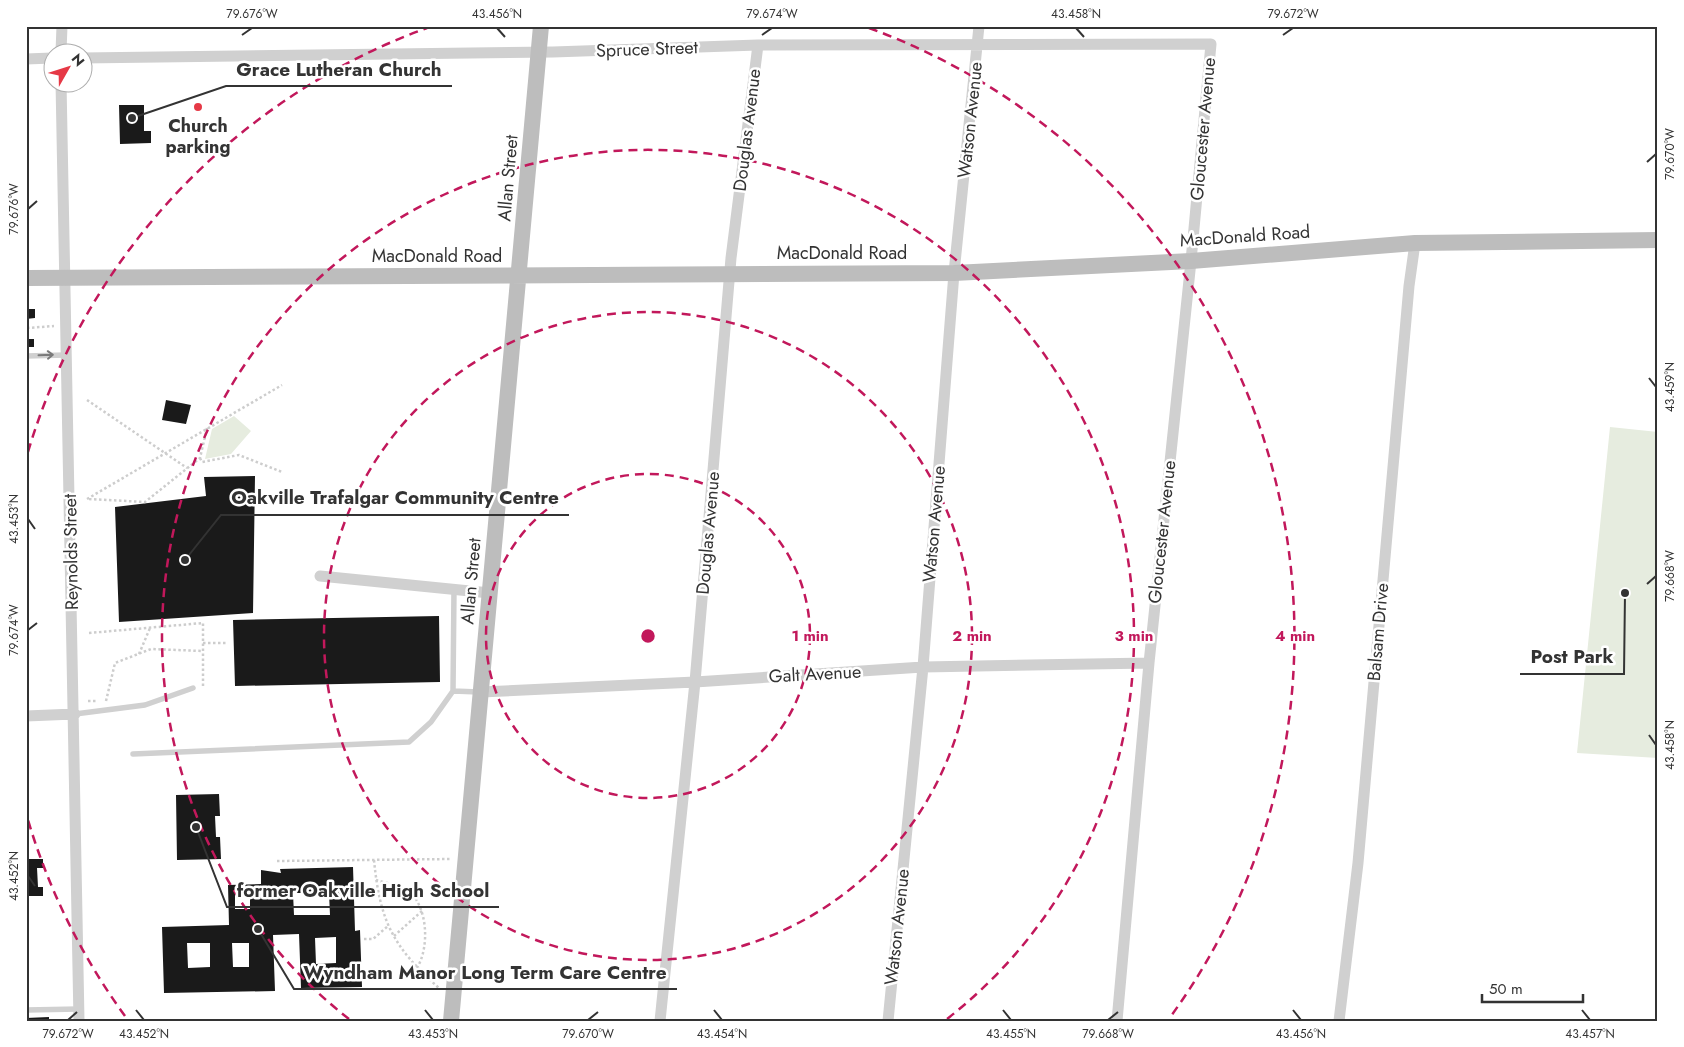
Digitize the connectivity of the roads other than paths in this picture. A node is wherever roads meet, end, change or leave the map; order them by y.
1 (62, 26) edge
2 (541, 26) edge
3 (980, 26) edge
4 (61, 42) edge
5 (977, 44) junction
6 (1211, 44) joint
7 (758, 46) junction
8 (539, 52) junction
9 (42, 58) edge
10 (92, 58) edge
11 (26, 59) edge
12 (60, 92) edge
13 (1658, 240) edge
14 (1415, 243) junction
15 (1191, 261) junction
16 (730, 273) junction
17 (954, 273) junction
18 (519, 276) junction
19 (65, 277) junction
20 (26, 278) edge
21 (66, 355) junction
22 (26, 356) edge
23 (320, 576) dead end
24 (454, 590) junction
25 (490, 593) junction
26 (1148, 663) junction
27 (923, 667) junction
28 (696, 682) junction
29 (193, 688) dead end
30 (453, 691) junction
31 (481, 692) junction
32 (75, 714) junction
33 (26, 716) edge
34 (133, 754) dead end
35 (79, 1009) junction
36 (26, 1010) edge
37 (80, 1021) edge
38 (451, 1021) edge
39 (660, 1021) edge
40 (888, 1021) edge
41 (1117, 1021) edge
42 (1339, 1021) edge

1 - 4 street
2 - 8 street, Allan Street
3 - 5 street, Watson Avenue
5 - 6 street, Spruce Street
5 - 7 street, Spruce Street
5 - 17 street, Watson Avenue
6 - 15 street, Gloucester Avenue
7 - 8 street, Spruce Street
7 - 16 street, Douglas Avenue
8 - 10 street, Spruce Street
8 - 18 street, Allan Street
9 - 11 street
12 - 19 street, Reynolds Street
13 - 14 street, MacDonald Road
14 - 15 street, MacDonald Road
14 - 42 street, Balsam Drive
15 - 17 street, MacDonald Road
15 - 26 street, Gloucester Avenue
16 - 17 street, MacDonald Road
16 - 18 street, MacDonald Road
16 - 28 street, Douglas Avenue
17 - 27 street, Watson Avenue
18 - 19 street, MacDonald Road
18 - 25 street, Allan Street
19 - 20 street, MacDonald Road
19 - 21 street, Reynolds Street
22 -> 21 lane
21 - 32 street, Reynolds Street
23 - 24 street
24 - 25 street
24 - 30 lane
25 - 31 street, Allan Street
26 - 27 street, Galt Avenue
26 - 41 street, Gloucester Avenue
27 - 28 street, Galt Avenue
27 - 40 street, Watson Avenue
28 - 31 street, Galt Avenue
28 - 39 street, Douglas Avenue
29 - 32 lane
30 - 31 lane
30 - 34 lane
31 - 38 street, Allan Street
32 - 33 street
32 - 35 street, Reynolds Street
35 - 36 lane
35 - 37 street, Reynolds Street

